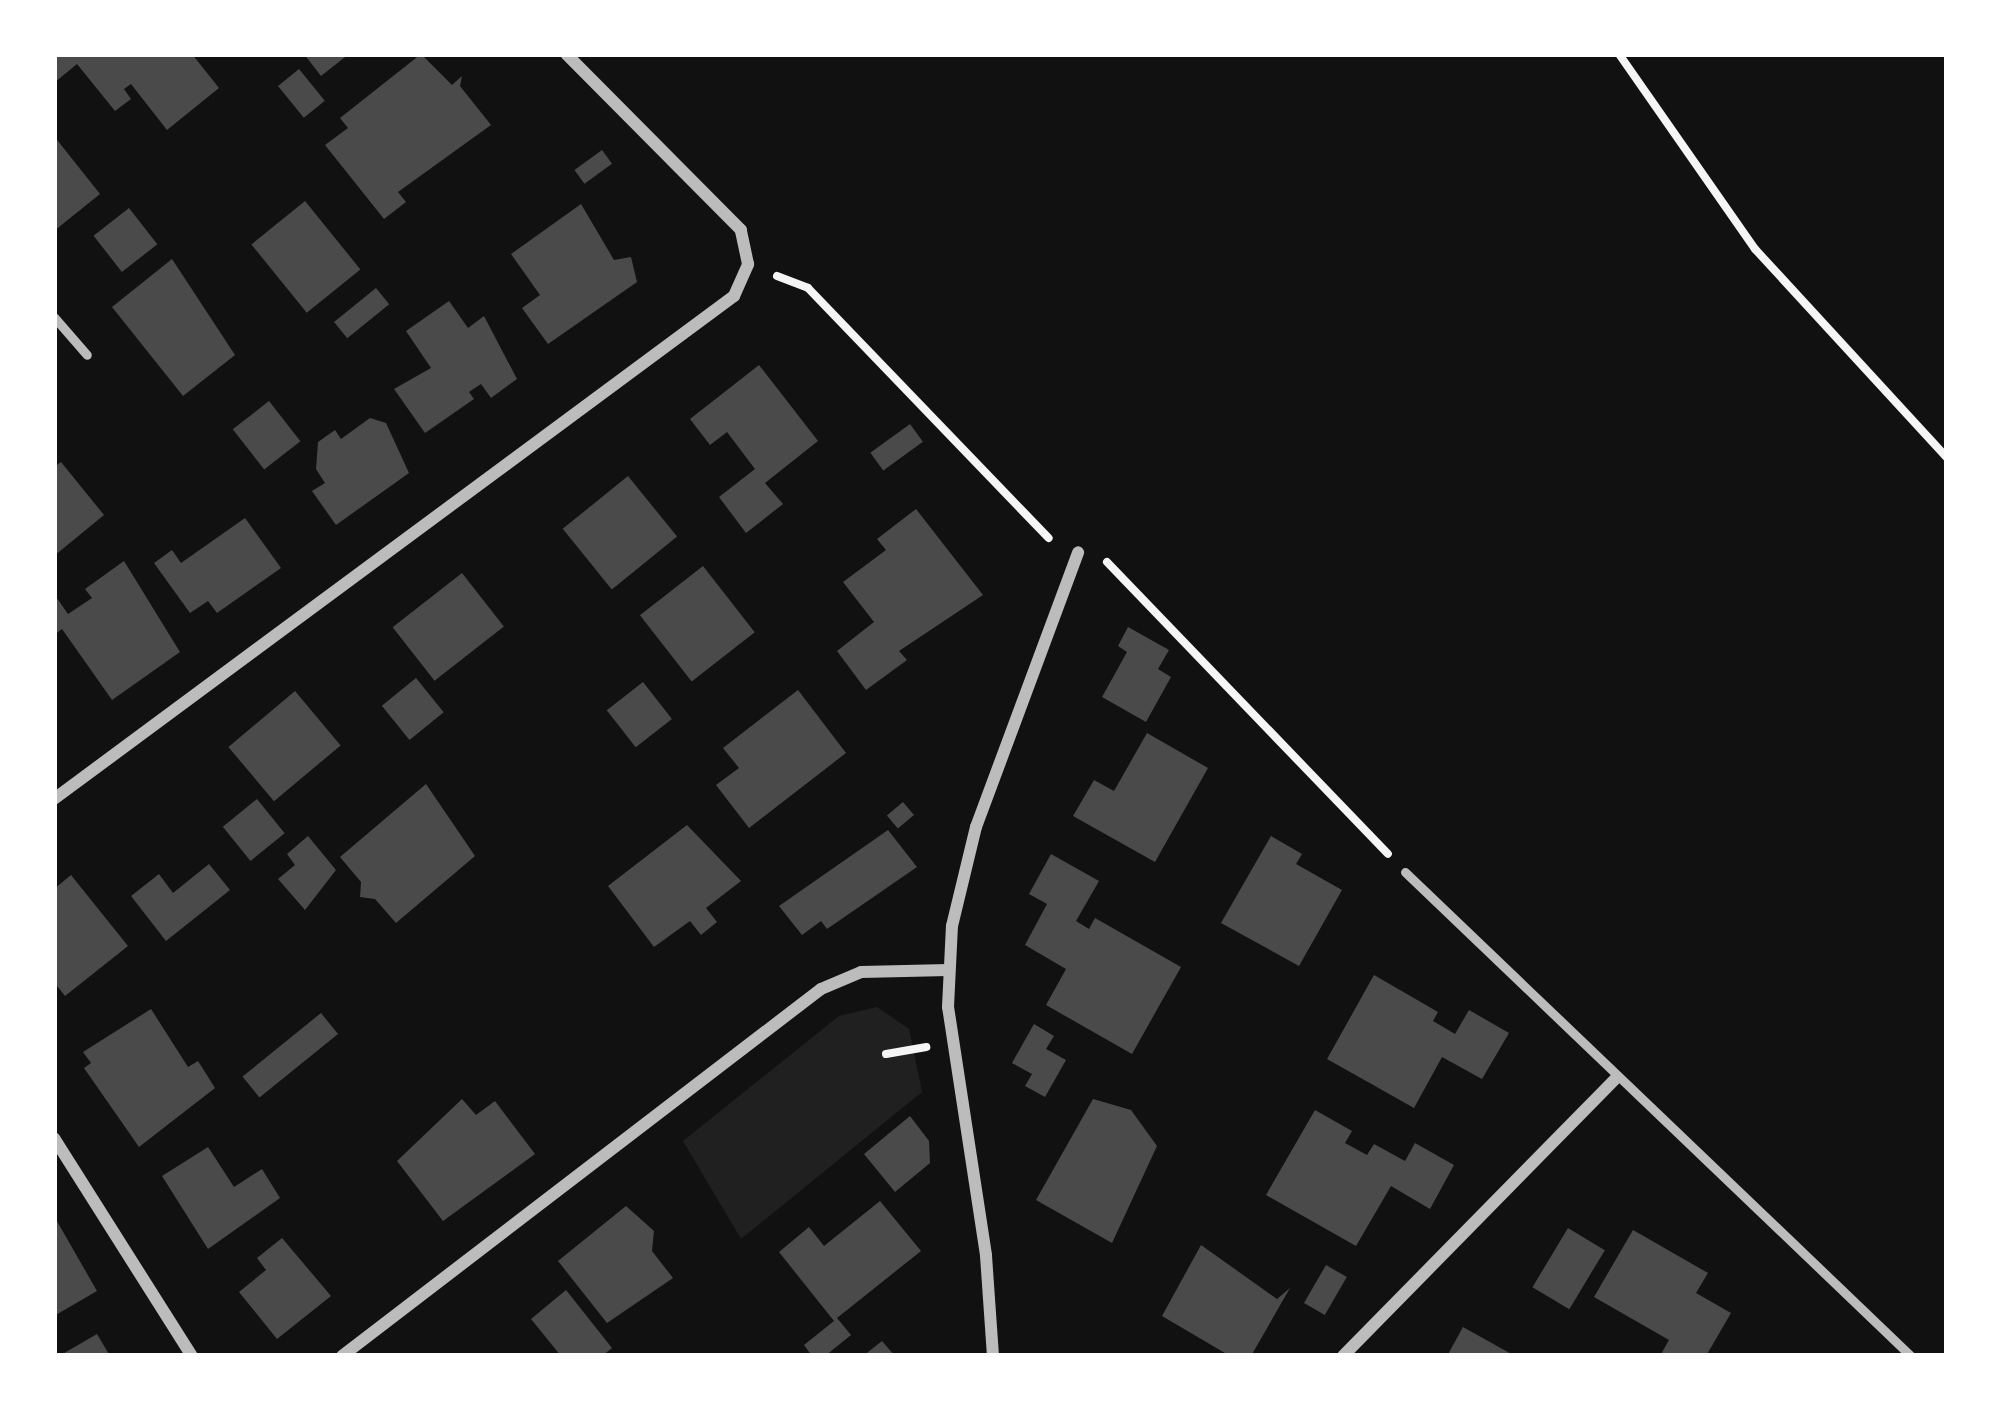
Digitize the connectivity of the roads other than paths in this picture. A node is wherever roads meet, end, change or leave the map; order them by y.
1 (566, 54) edge
2 (54, 317) edge
3 (87, 355) dead end
4 (1078, 552) dead end
5 (54, 799) edge
6 (1405, 872) dead end
7 (948, 970) junction
8 (1616, 1078) junction
9 (54, 1138) edge
10 (192, 1356) edge
11 (342, 1356) edge
12 (993, 1356) edge
13 (1342, 1356) edge
14 (1911, 1356) edge

1 - 5 street
2 - 3 lane
4 - 7 street
6 - 8 lane
7 - 11 street
7 - 12 street
8 - 13 street
8 - 14 lane
9 - 10 street

